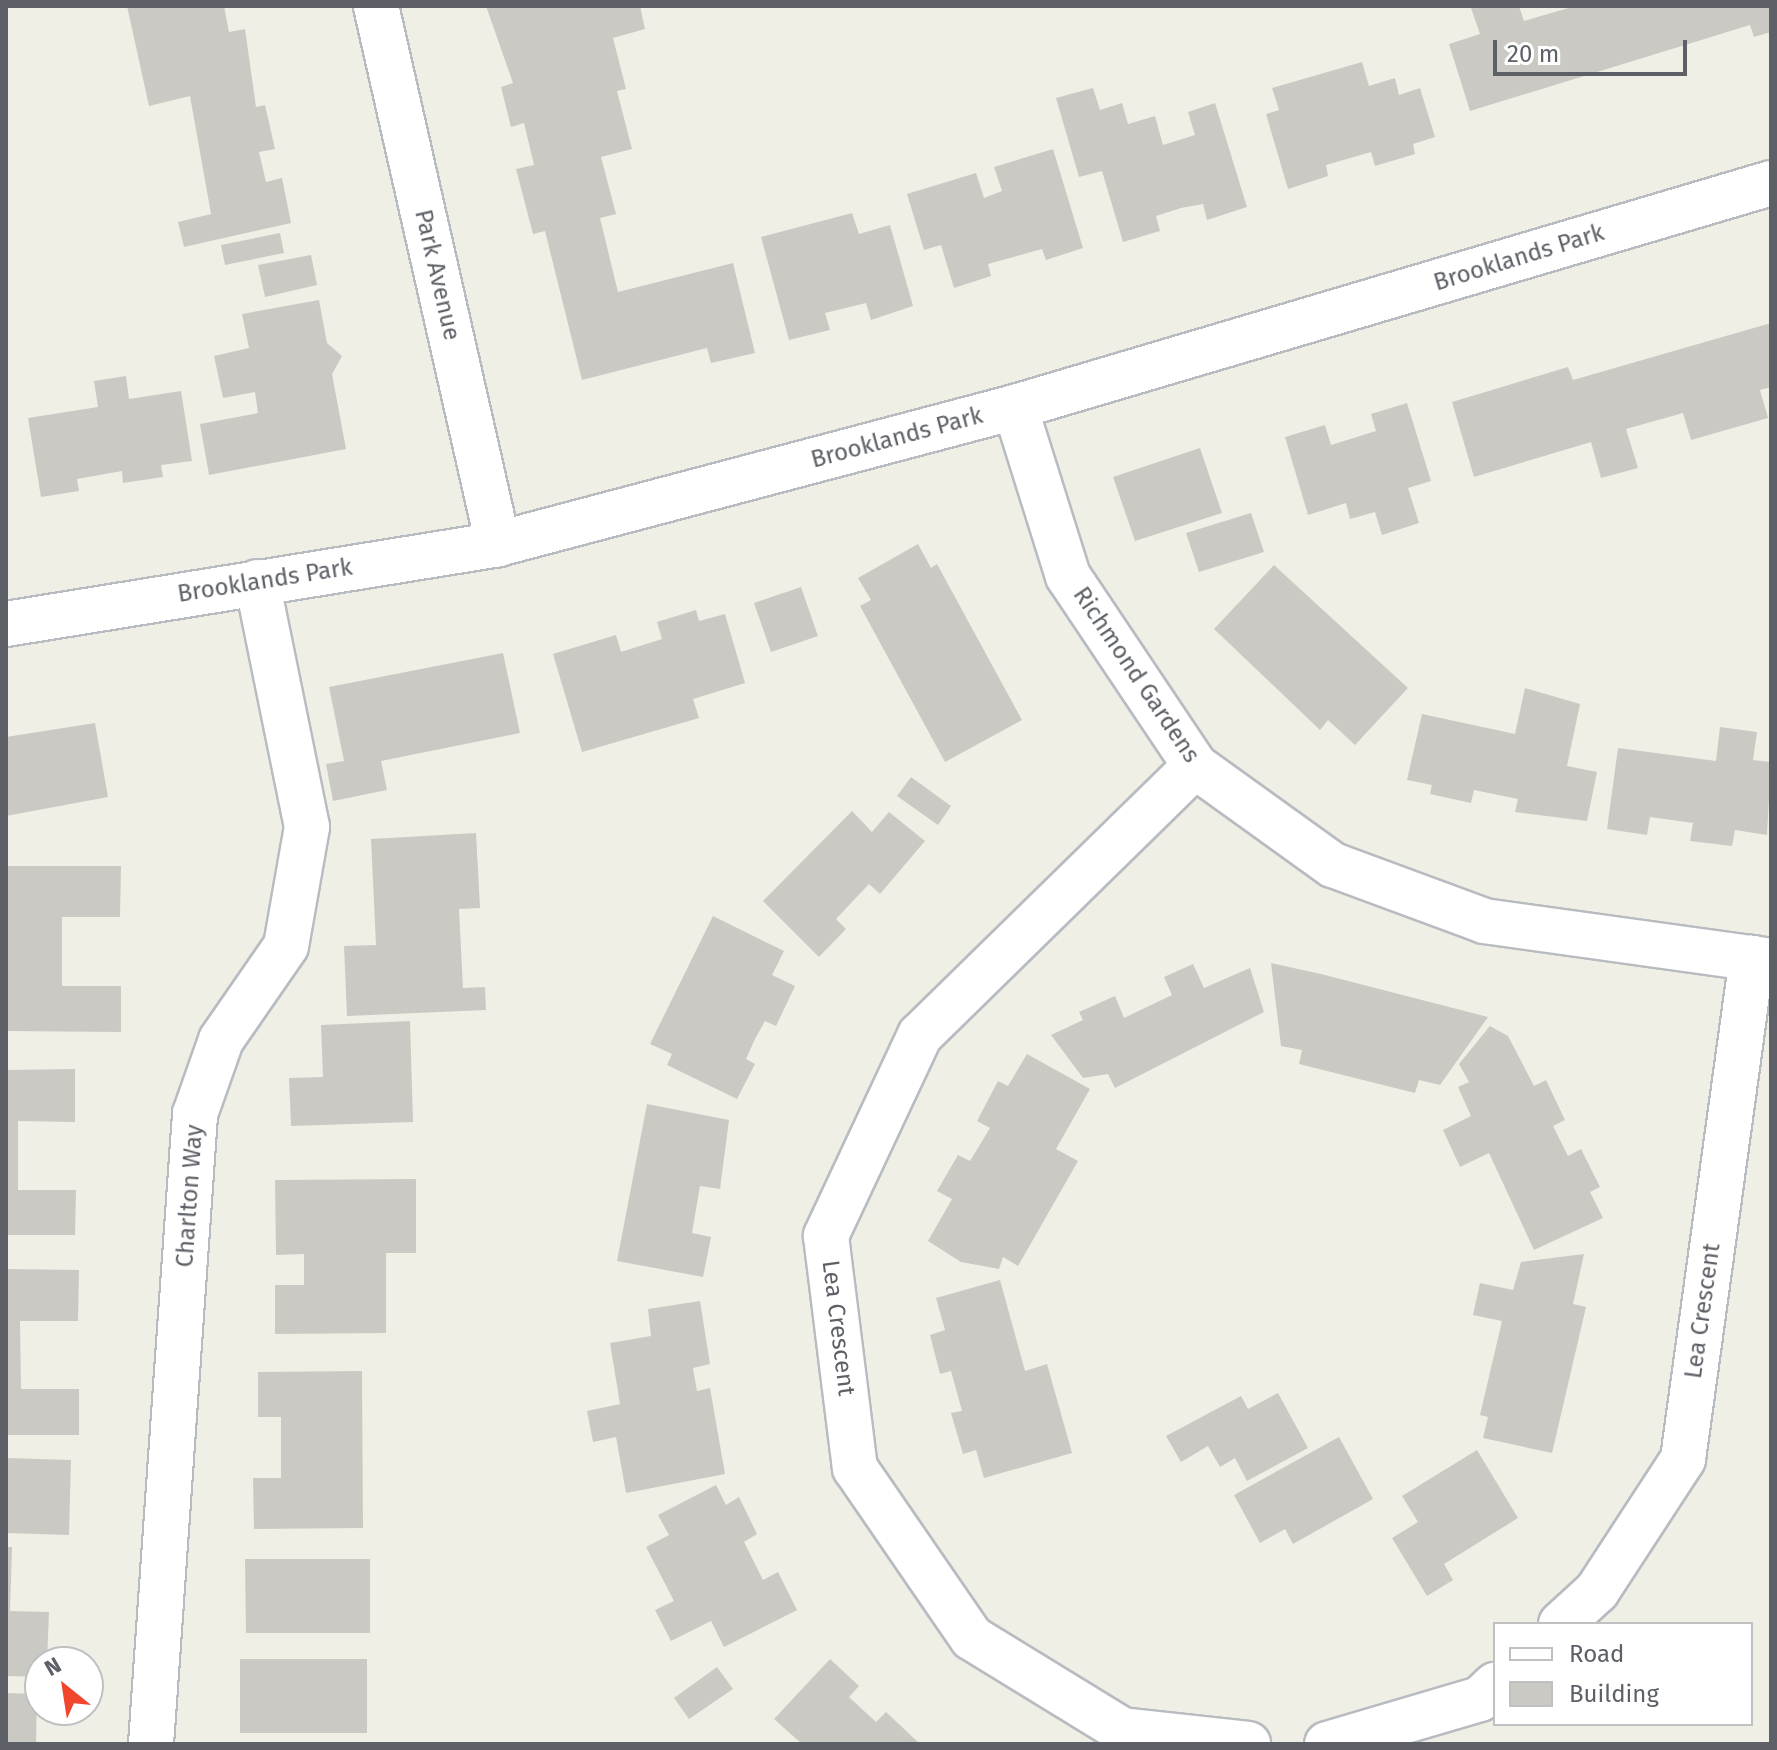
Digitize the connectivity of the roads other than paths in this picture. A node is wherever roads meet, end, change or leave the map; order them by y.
1 (376, 6) edge
2 (1771, 183) edge
3 (1015, 407) junction
4 (498, 544) junction
5 (257, 582) junction
6 (6, 624) edge
7 (1195, 766) junction
8 (1762, 960) edge
9 (1563, 1622) edge
10 (1493, 1687) edge
11 (151, 1744) edge
12 (1248, 1744) edge
13 (1327, 1744) edge

1 - 4 street, Park Avenue
2 - 3 street, Brooklands Park
3 - 4 street, Brooklands Park
3 - 7 street, Richmond Gardens
4 - 5 street, Brooklands Park
5 - 6 street, Brooklands Park
5 - 11 street, Charlton Way
7 - 8 street, Richmond Gardens
7 - 12 street, Lea Crescent
8 - 9 street, Lea Crescent
10 - 13 street

